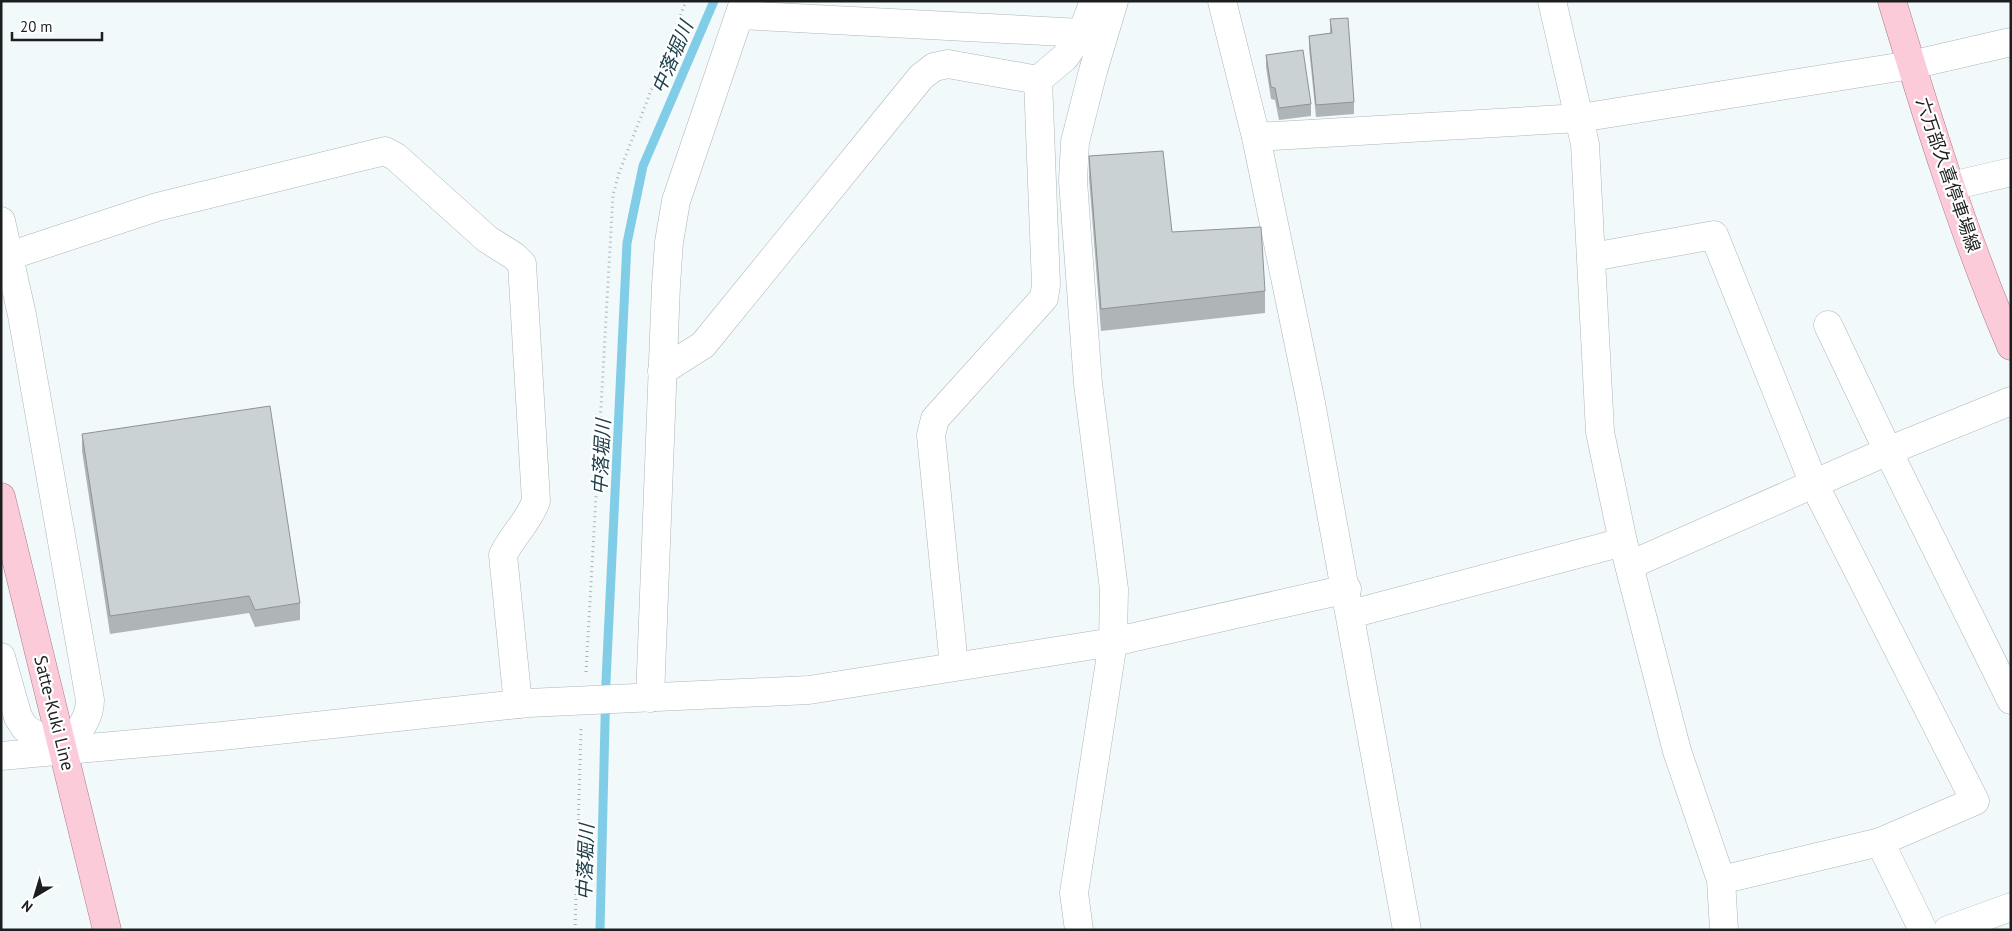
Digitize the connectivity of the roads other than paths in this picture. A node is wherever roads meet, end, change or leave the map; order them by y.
1 (1094, 1) edge
2 (1114, 1) edge
3 (1222, 1) edge
4 (1552, 1) edge
5 (1892, 1) edge
6 (742, 8) edge
7 (1082, 33) junction
8 (2011, 42) edge
9 (1065, 57) junction
10 (1911, 65) junction
11 (1093, 71) junction
12 (1038, 80) junction
13 (1580, 118) junction
14 (1256, 137) junction
15 (2011, 172) edge
16 (1950, 186) junction
17 (1, 221) edge
18 (9, 256) junction
19 (1592, 257) junction
20 (1828, 325) dead end
21 (2011, 346) edge
22 (662, 371) junction
23 (2011, 401) edge
24 (1888, 451) junction
25 (1814, 484) junction
26 (1, 497) edge
27 (1626, 553) junction
28 (1349, 602) junction
29 (1113, 642) junction
30 (1, 657) edge
31 (954, 666) junction
32 (639, 698) junction
33 (2011, 700) edge
34 (518, 704) junction
35 (62, 751) junction
36 (1, 756) edge
37 (1880, 842) junction
38 (1721, 880) junction
39 (2011, 907) edge
40 (107, 930) edge
41 (1079, 930) edge
42 (1408, 930) edge
43 (1724, 930) edge
44 (1923, 930) edge
45 (1948, 930) edge

1 - 7 street
2 - 11 street
3 - 14 street
4 - 13 street
5 - 10 main road, 六万部久喜停車場線
6 - 7 street
6 - 22 street
7 - 9 street
8 - 10 street
9 - 11 street
9 - 12 street
10 - 13 street
10 - 16 main road, 六万部久喜停車場線
11 - 29 street
12 - 22 street
12 - 31 street
13 - 14 street
13 - 19 street
14 - 28 street
15 - 16 street
16 - 21 main road, 六万部久喜停車場線
17 - 18 street
18 - 34 street
18 - 35 street
19 - 25 street
19 - 27 street
20 - 24 street
22 - 32 street
23 - 24 street
24 - 25 street
24 - 33 street
25 - 27 street
25 - 37 street
26 - 35 main road, Satte-Kuki Line
27 - 28 street
27 - 38 street
28 - 29 street
28 - 42 street
29 - 31 street
29 - 41 street
30 - 35 street
31 - 32 street
32 - 34 street
34 - 35 street
35 - 36 street
35 - 40 main road, Satte-Kuki Line
37 - 38 street
37 - 44 street
38 - 43 street
39 - 45 street

